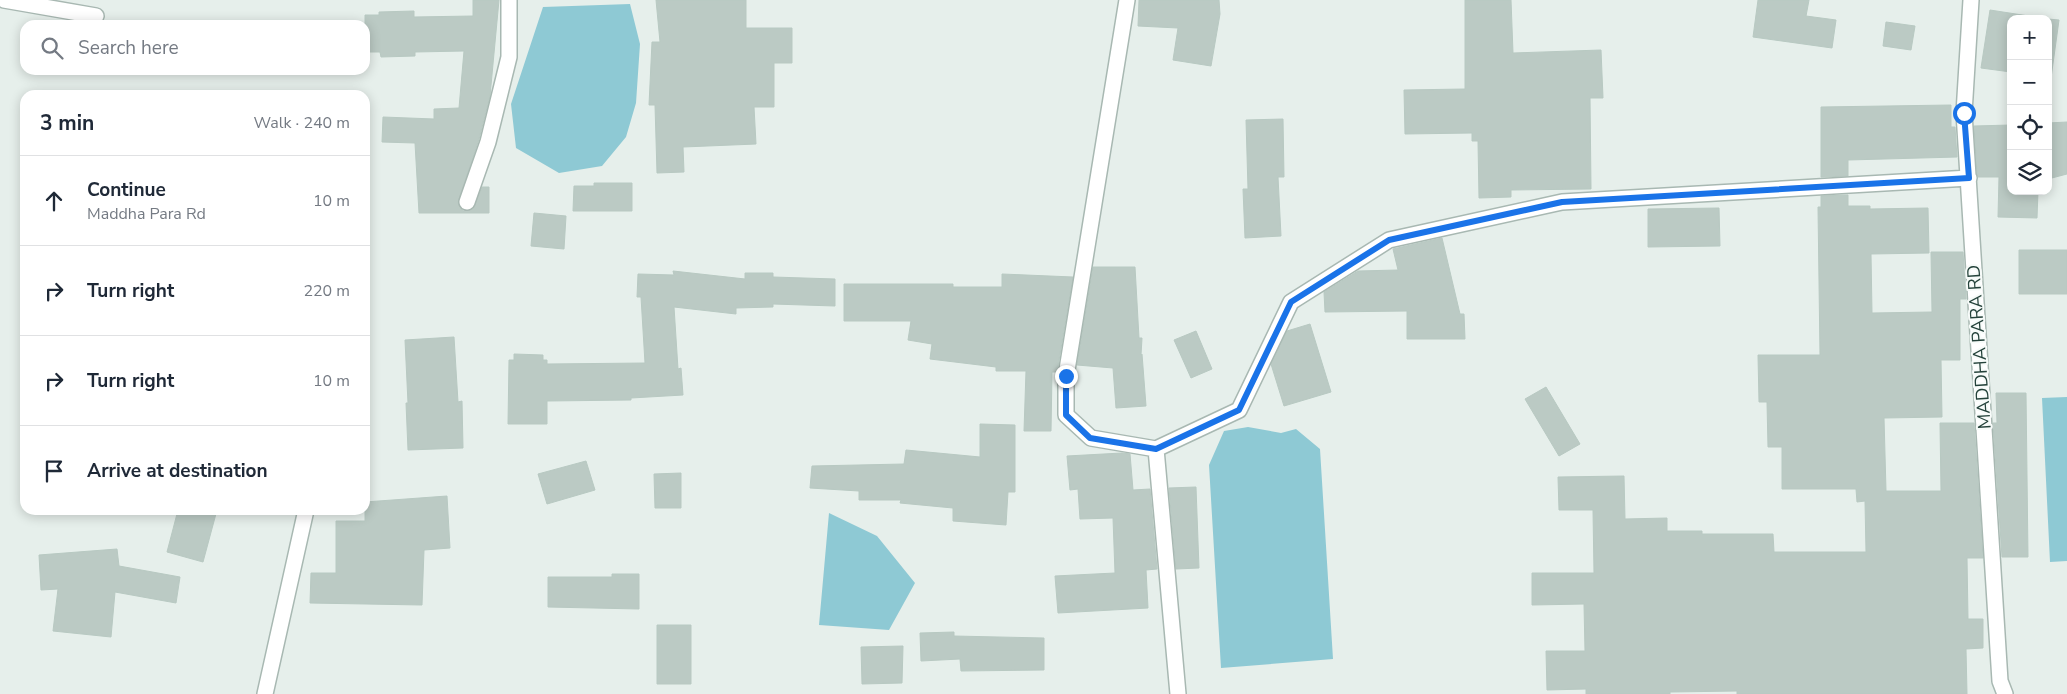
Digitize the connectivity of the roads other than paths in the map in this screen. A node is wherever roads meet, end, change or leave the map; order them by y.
1 (4, 0) edge
2 (509, 0) edge
3 (1127, 0) edge
4 (1971, 0) edge
5 (96, 16) dead end
6 (1969, 178) junction
7 (467, 202) dead end
8 (1156, 449) junction
9 (305, 515) edge
10 (265, 694) edge
11 (1178, 694) edge
12 (2005, 694) edge

1 - 5 street
2 - 7 street
3 - 8 street
4 - 6 street, MADDHA PARA RD
6 - 8 street
6 - 12 street, MADDHA PARA RD
8 - 11 street
9 - 10 street

